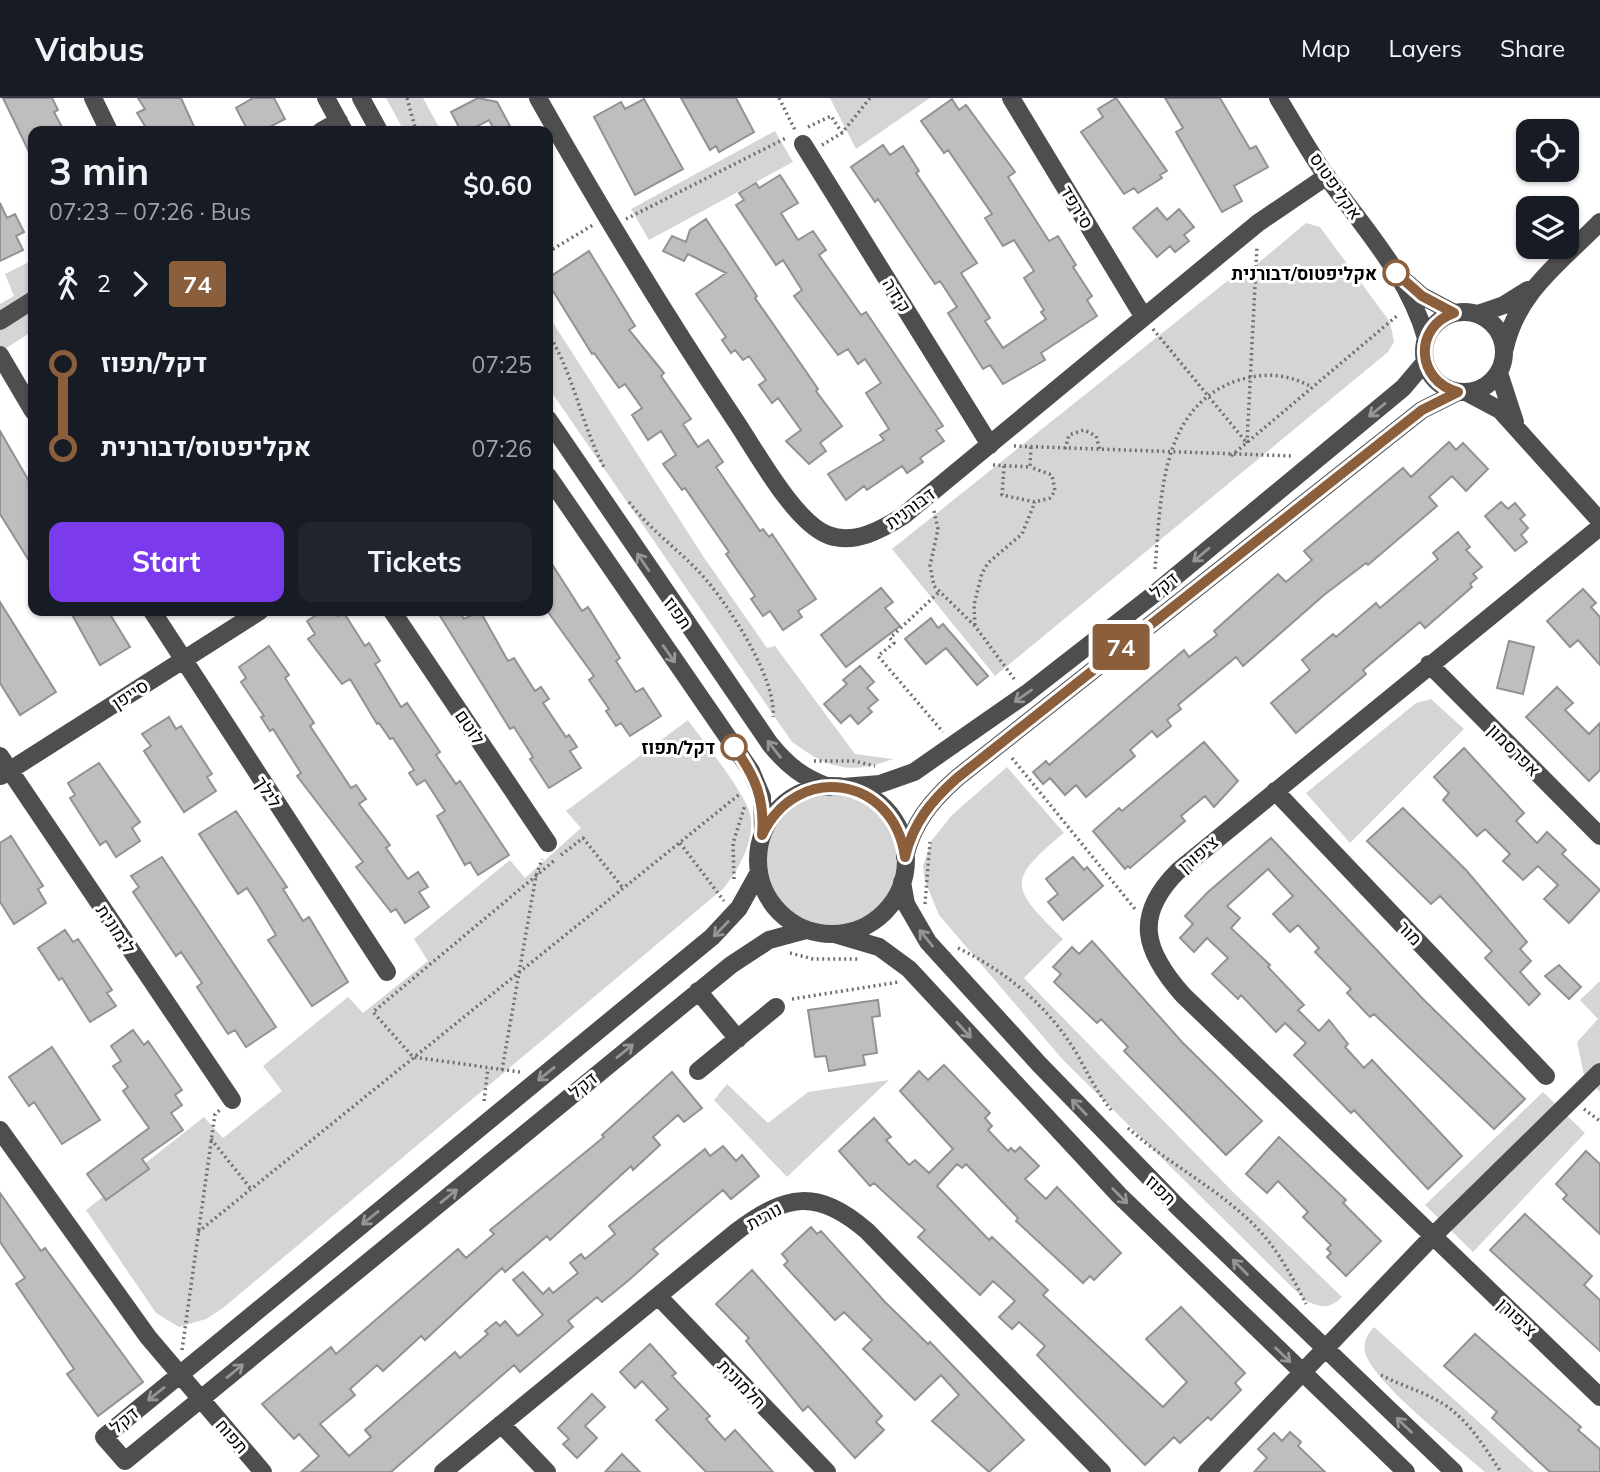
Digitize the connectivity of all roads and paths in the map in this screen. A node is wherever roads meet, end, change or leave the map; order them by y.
1 (93, 98) edge
2 (326, 98) edge
3 (361, 98) edge
4 (407, 98) edge
5 (538, 98) edge
6 (779, 98) edge
7 (870, 98) edge
8 (1011, 98) edge
9 (1278, 98) edge
10 (107, 126) edge
11 (341, 126) edge
12 (376, 126) edge
13 (415, 126) edge
14 (842, 133) junction
15 (803, 144) junction
16 (1326, 176) junction
17 (610, 221) junction
18 (1600, 222) edge
19 (1258, 223) junction
20 (553, 250) edge
21 (1396, 273) junction
22 (1536, 285) junction
23 (1413, 302) junction
24 (28, 303) edge
25 (1454, 313) junction
26 (1478, 314) junction
27 (1143, 316) junction
28 (0, 321) edge
29 (1426, 338) junction
30 (553, 343) edge
31 (1505, 351) junction
32 (0, 355) edge
33 (1425, 362) junction
34 (1499, 373) junction
35 (1250, 376) junction
36 (1312, 387) junction
37 (1462, 392) junction
38 (1208, 396) junction
39 (28, 403) edge
40 (1518, 428) junction
41 (553, 430) edge
42 (1247, 443) junction
43 (990, 445) junction
44 (1031, 447) junction
45 (1065, 449) junction
46 (1100, 450) junction
47 (1169, 453) junction
48 (1231, 456) junction
49 (1319, 456) junction
50 (967, 464) junction
51 (1004, 466) junction
52 (1030, 467) junction
53 (611, 477) dead end
54 (553, 483) edge
55 (926, 497) junction
56 (625, 498) dead end
57 (1035, 502) junction
58 (1600, 521) edge
59 (1600, 527) edge
60 (939, 593) junction
61 (1153, 595) junction
62 (155, 616) edge
63 (252, 616) edge
64 (395, 616) edge
65 (975, 626) junction
66 (182, 660) junction
67 (1429, 664) junction
68 (1026, 694) junction
69 (1000, 743) junction
70 (770, 744) junction
71 (953, 744) junction
72 (3, 768) edge
73 (791, 768) junction
74 (898, 779) junction
75 (756, 780) junction
76 (836, 787) junction
77 (1275, 790) junction
78 (923, 813) junction
79 (762, 835) junction
80 (1600, 836) edge
81 (548, 843) joint
82 (679, 843) junction
83 (905, 857) junction
84 (759, 872) junction
85 (536, 876) junction
86 (902, 882) junction
87 (623, 888) junction
88 (736, 911) junction
89 (1148, 924) junction
90 (917, 927) junction
91 (806, 930) junction
92 (835, 934) junction
93 (766, 942) junction
94 (951, 944) dead end
95 (889, 953) junction
96 (387, 972) dead end
97 (517, 974) junction
98 (918, 979) junction
99 (698, 991) junction
100 (776, 1007) joint
101 (738, 1039) junction
102 (414, 1057) junction
103 (488, 1068) junction
104 (502, 1070) junction
105 (698, 1070) dead end
106 (1600, 1072) edge
107 (546, 1074) junction
108 (1546, 1076) dead end
109 (232, 1100) joint
110 (1117, 1118) dead end
111 (1125, 1125) dead end
112 (481, 1128) junction
113 (0, 1130) edge
114 (211, 1139) junction
115 (251, 1189) junction
116 (198, 1232) junction
117 (1433, 1236) junction
118 (657, 1296) junction
119 (1308, 1308) dead end
120 (1325, 1349) junction
121 (1302, 1373) junction
122 (1378, 1374) dead end
123 (179, 1375) junction
124 (1600, 1397) edge
125 (200, 1400) junction
126 (501, 1424) junction
127 (263, 1472) edge
128 (443, 1472) edge
129 (547, 1472) edge
130 (827, 1472) edge
131 (1102, 1472) edge
132 (1207, 1472) edge
133 (1406, 1472) edge
134 (1454, 1472) edge
135 (1501, 1472) edge

1 - 10 street
2 - 11 street
3 - 12 street
4 - 13 path
5 - 17 street, דבורנית
6 - 15 path
7 - 14 path
8 - 27 street, סירפד
9 - 16 street, אקליפטוס
14 - 15 path
14 - 15 path
15 - 17 path
15 - 43 street, קידה
16 - 19 street, דבורנית
16 - 21 street, אקליפטוס
17 - 20 path
17 - 55 street, דבורנית
18 - 22 street
19 - 27 street, דבורנית
19 - 35 path
21 - 23 street, אקליפטוס
21 - 25 street, אקליפטוס
22 - 26 street
22 - 31 street
23 - 29 street, אקליפטוס
23 - 36 path
24 - 28 street
25 - 26 street
25 - 29 street
26 - 31 street
27 - 38 path
27 - 43 street, דבורנית
29 - 33 street
30 - 53 path
31 - 34 street
32 - 39 street
33 - 37 street
33 -> 49 street, דקל
34 - 37 street
34 - 40 street
35 - 36 path
35 - 38 path
35 - 42 path
36 - 42 path
37 - 40 street
37 - 69 street, דקל
38 - 42 path
38 - 47 path
40 - 58 street
70 -> 41 street, תפוז
42 - 48 path
43 - 44 path
43 - 50 street, דבורנית
44 - 45 path
44 - 52 path
45 - 46 path
45 - 46 path
46 - 47 path
47 - 48 path
47 - 61 path
48 - 49 path
49 -> 61 street, דקל
50 - 51 path
50 - 55 street, דבורנית
51 - 52 path
51 - 57 path
52 - 57 path
54 -> 75 street, תפוז
55 - 60 path
56 - 70 path
57 - 65 path
59 - 67 street, ציפורן
60 - 65 path
60 - 71 path
61 - 68 street, דקל
62 - 66 street, לילך
63 - 66 street, סייפן
64 - 81 street, לוטם
65 - 68 path
66 - 72 street, סייפן
66 - 96 street, לילך
67 - 77 street, ציפורן
67 - 80 street, אפרסמון
68 -> 71 street, דקל
69 - 78 street, דקל
69 - 89 path
73 -> 70 street, תפוז
71 - 74 street, דקל
72 - 109 street, לימונית
73 - 74 path
73 - 76 street, תפוז
74 - 76 street, דקל
75 - 79 street, תפוז
75 - 82 path
75 - 88 path
76 - 79 street
76 - 83 street
77 - 89 street, ציפורן
77 - 108 street, מור
78 - 83 street, דקל
78 - 90 path
79 - 84 street
81 - 85 path
82 - 87 path
82 - 88 path
83 - 86 street
84 - 88 street, דקל
84 - 91 street
85 - 87 path
85 - 97 path
85 - 102 path
86 - 90 street, תפוז
86 - 92 street
87 - 97 path
88 -> 107 street, דקל
89 - 117 street, ציפורן
120 -> 90 street, תפוז
91 - 92 street
91 - 93 street, דקל
92 - 95 street, תפוז
93 - 95 path
93 - 99 street, דקל
94 - 110 path
95 - 98 street, תפוז
97 - 102 path
97 - 104 path
98 - 100 path
98 -> 121 street, תפוז
99 - 101 street
125 -> 99 street, דקל
100 - 101 street
101 - 105 street
102 - 103 path
102 - 115 path
103 - 104 path
103 - 112 path
104 - 107 path
106 - 117 street
107 - 112 street, דקל
109 - 114 path
111 - 119 path
112 -> 123 street, דקל
113 - 123 street, תפוח
114 - 115 path
114 - 116 path
115 - 116 path
116 - 123 path
117 - 120 street
117 - 124 street, ציפורן
118 - 126 street, נורית
118 - 130 street, חלמונית
118 - 131 street, נורית
120 - 121 street
134 -> 120 street, תפוז
121 - 132 street
121 - 133 street, תפוז
122 - 135 path
123 - 125 street, תפוח
123 -> 125 street, דקל
125 - 127 street, תפוח
126 - 128 street, נורית
126 - 129 street

